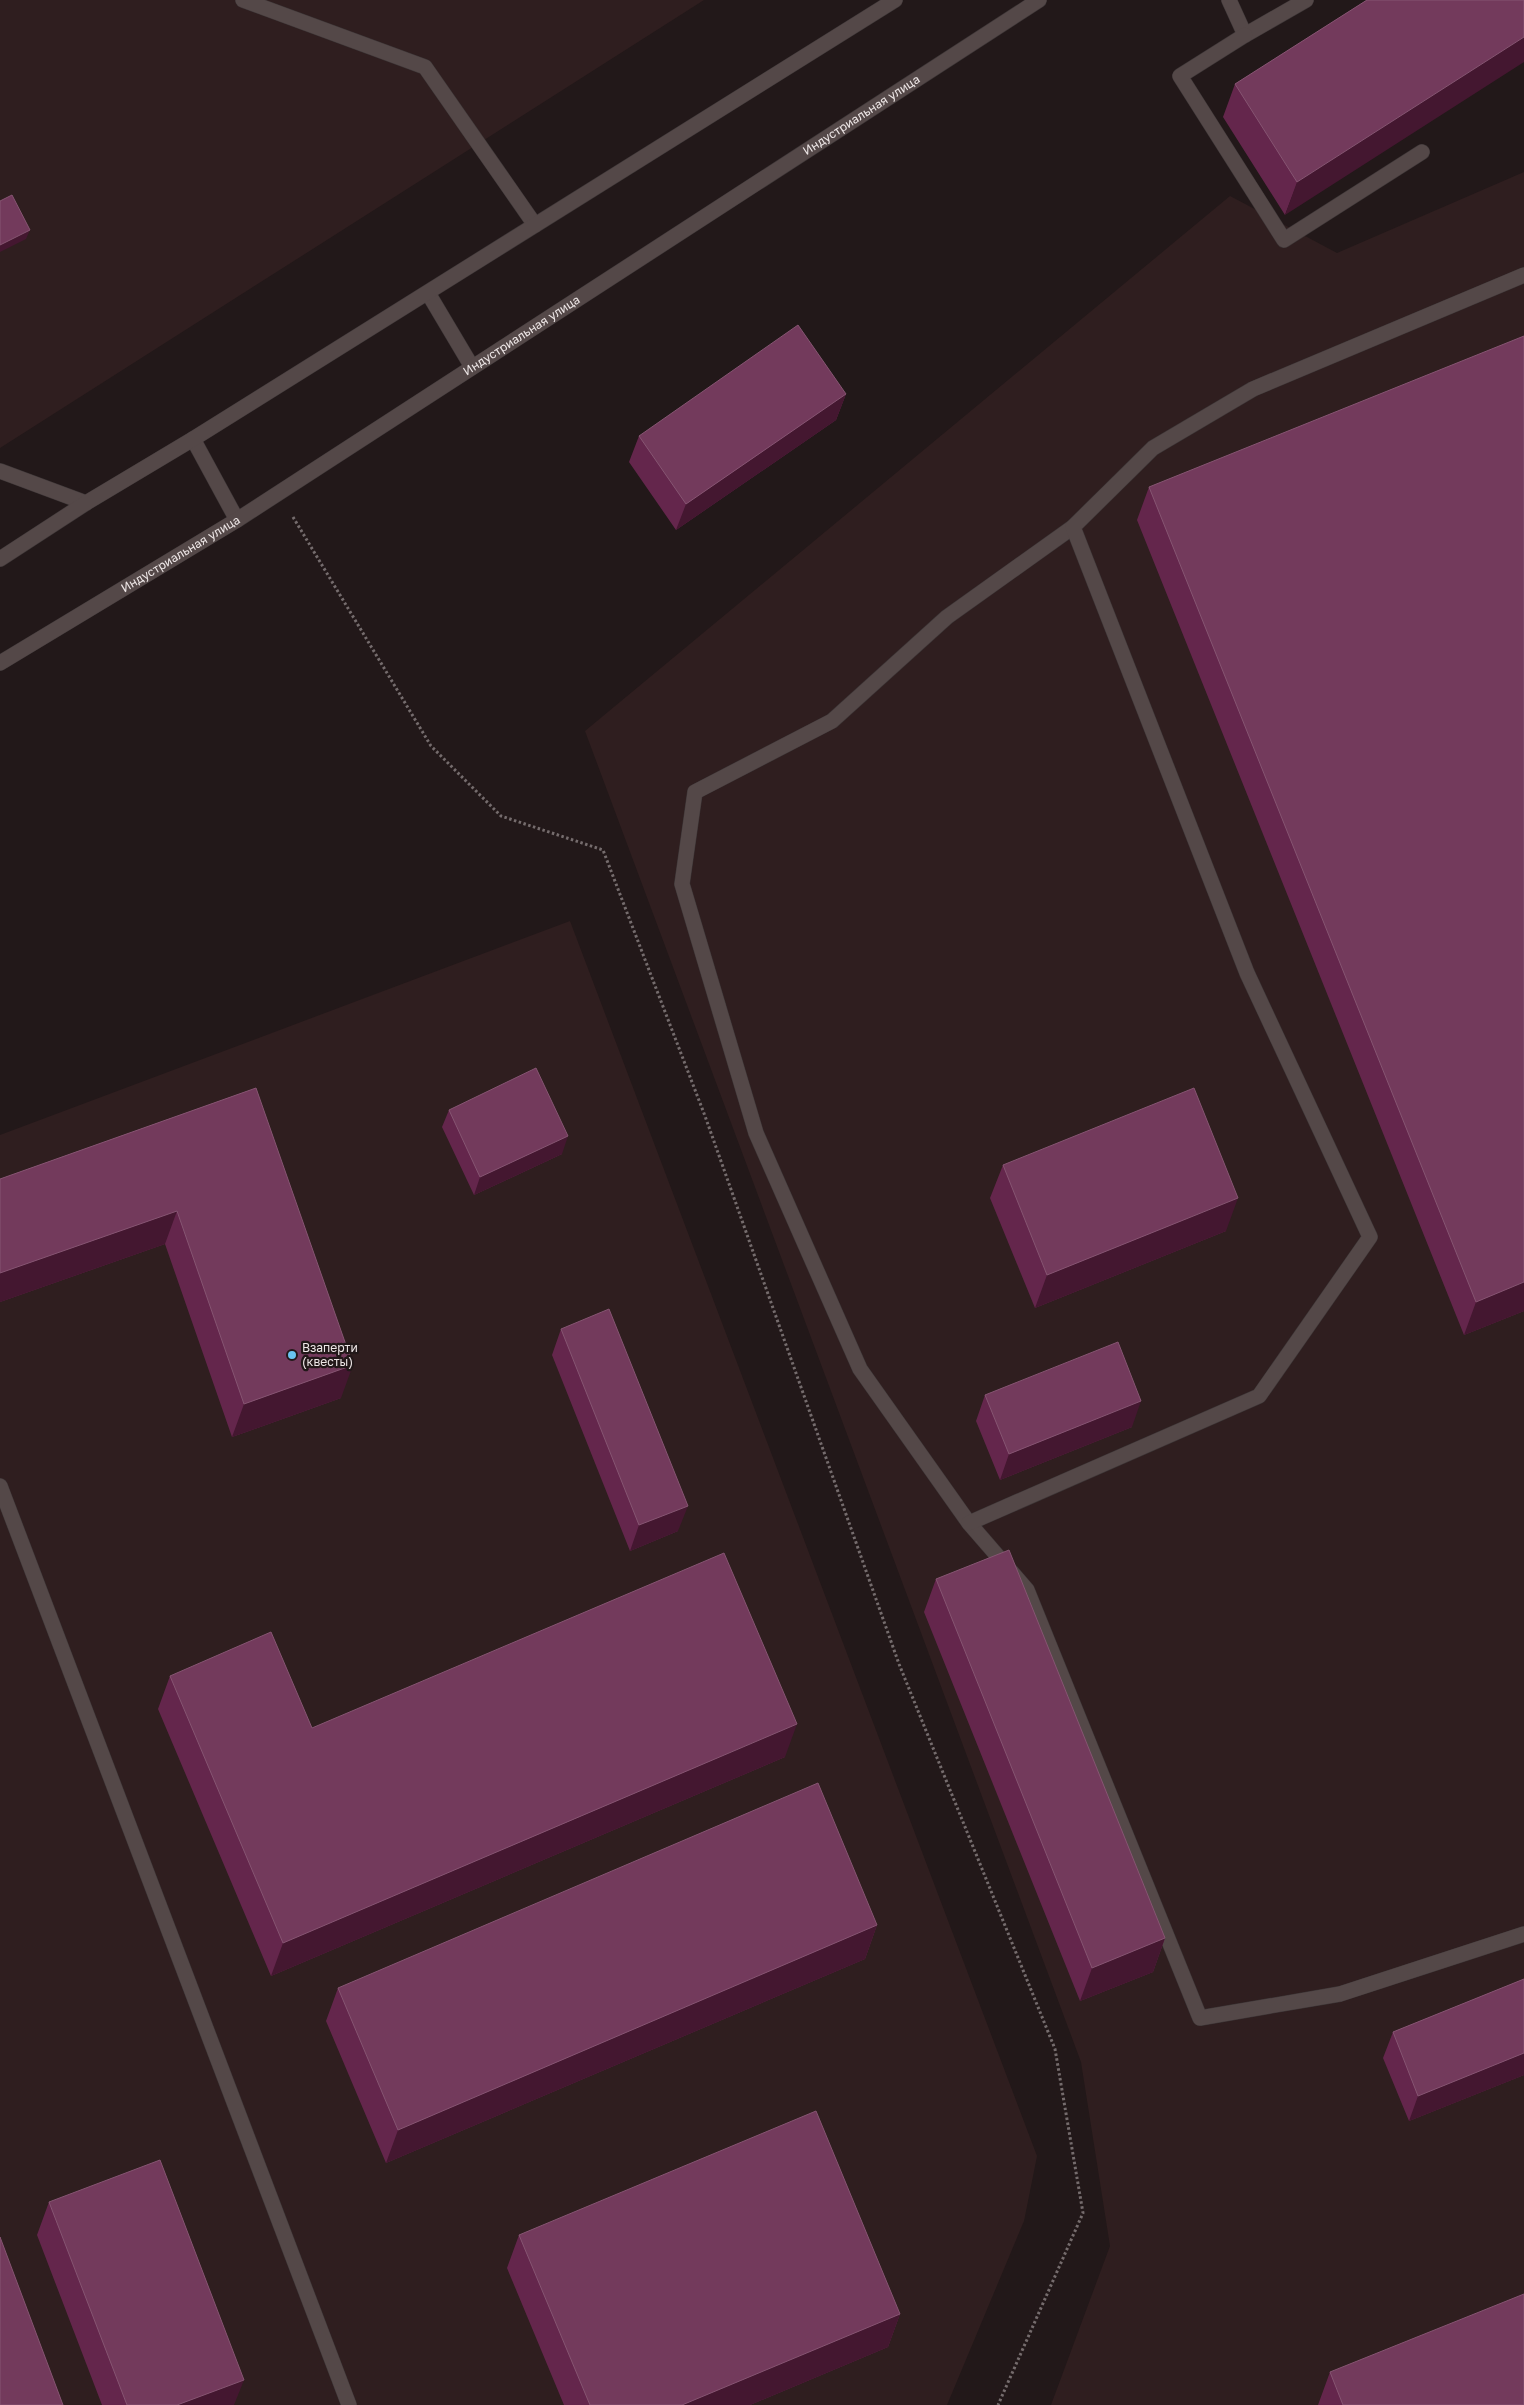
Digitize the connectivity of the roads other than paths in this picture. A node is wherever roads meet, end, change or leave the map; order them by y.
1 (243, 0) edge
2 (895, 0) edge
3 (1039, 0) edge
4 (1229, 0) edge
5 (1306, 0) edge
6 (1245, 35) junction
7 (1422, 152) dead end
8 (536, 225) junction
9 (1524, 275) edge
10 (428, 292) junction
11 (472, 367) junction
12 (193, 439) junction
13 (0, 471) edge
14 (86, 503) junction
15 (237, 520) junction
16 (1073, 527) junction
17 (0, 559) edge
18 (0, 663) edge
19 (0, 1486) edge
20 (969, 1522) junction
21 (1524, 1934) edge
22 (349, 2405) edge

1 - 8 street
2 - 8 street
3 - 11 street, Индустриальная улица
4 - 6 street
5 - 6 street
6 - 7 street
8 - 10 street
9 - 16 street
10 - 11 street
10 - 12 street
11 - 15 street, Индустриальная улица
12 - 14 street
12 - 15 street
13 - 14 street
14 - 17 street
15 - 18 street, Индустриальная улица
16 - 20 street
16 - 20 street
19 - 22 street
20 - 21 street

